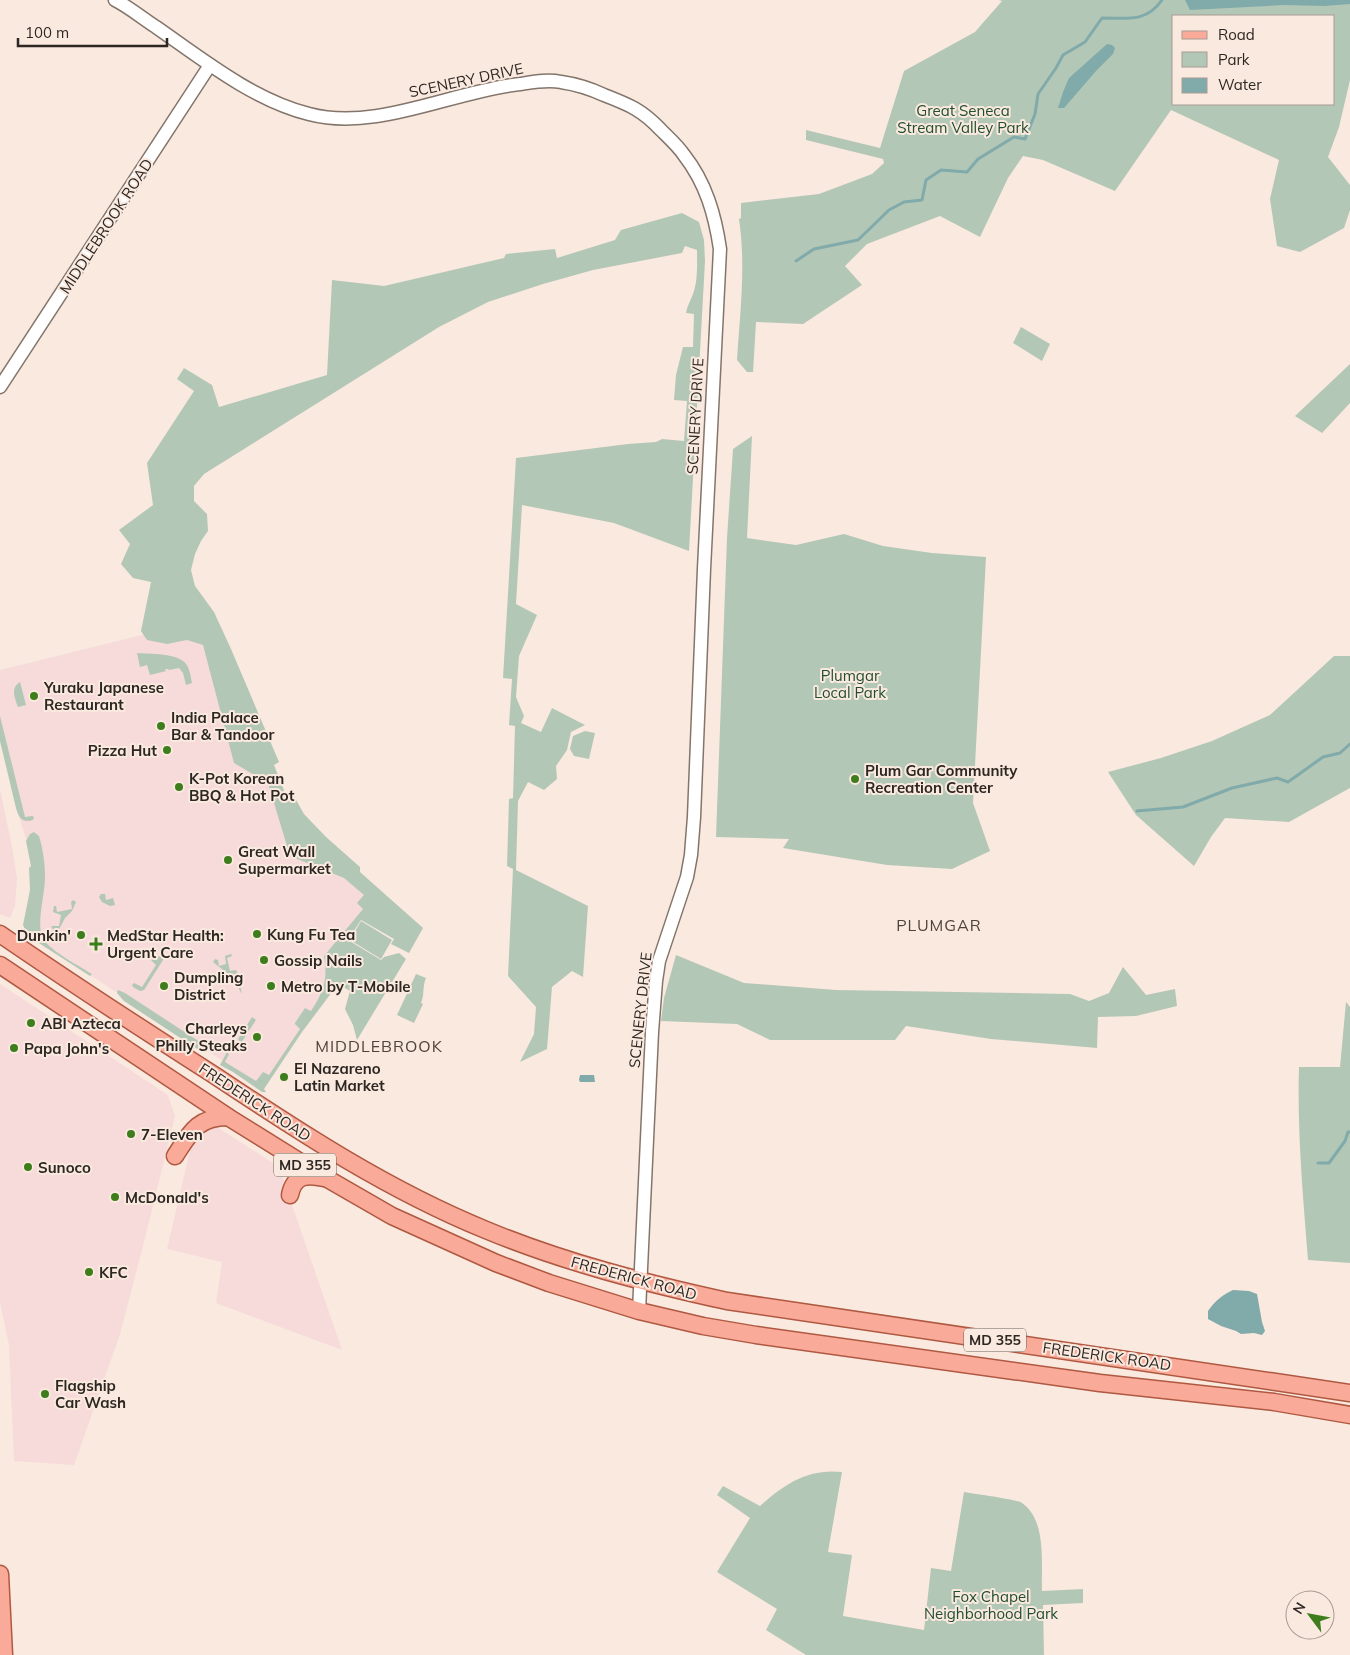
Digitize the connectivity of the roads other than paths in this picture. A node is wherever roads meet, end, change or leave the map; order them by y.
1 (115, 0) edge
2 (210, 65) junction
3 (0, 387) edge
4 (0, 934) edge
5 (0, 965) edge
6 (228, 1117) junction
7 (175, 1156) dead end
8 (326, 1178) junction
9 (290, 1195) dead end
10 (640, 1281) junction
11 (640, 1311) junction
12 (1350, 1392) edge
13 (1350, 1415) edge
14 (0, 1574) edge
15 (4, 1655) edge

1 - 2 street, SCENERY DRIVE
2 - 3 street, MIDDLEBROOK ROAD
2 - 10 street, SCENERY DRIVE
4 - 10 main road, FREDERICK ROAD / MD 355
5 - 6 main road, FREDERICK ROAD / MD 355
6 - 7 main road
6 - 8 main road, FREDERICK ROAD / MD 355
8 - 9 main road
8 - 11 main road, FREDERICK ROAD / MD 355
10 - 11 street, SCENERY DRIVE
10 - 12 main road, FREDERICK ROAD / MD 355
11 - 13 main road, FREDERICK ROAD / MD 355
14 - 15 main road

